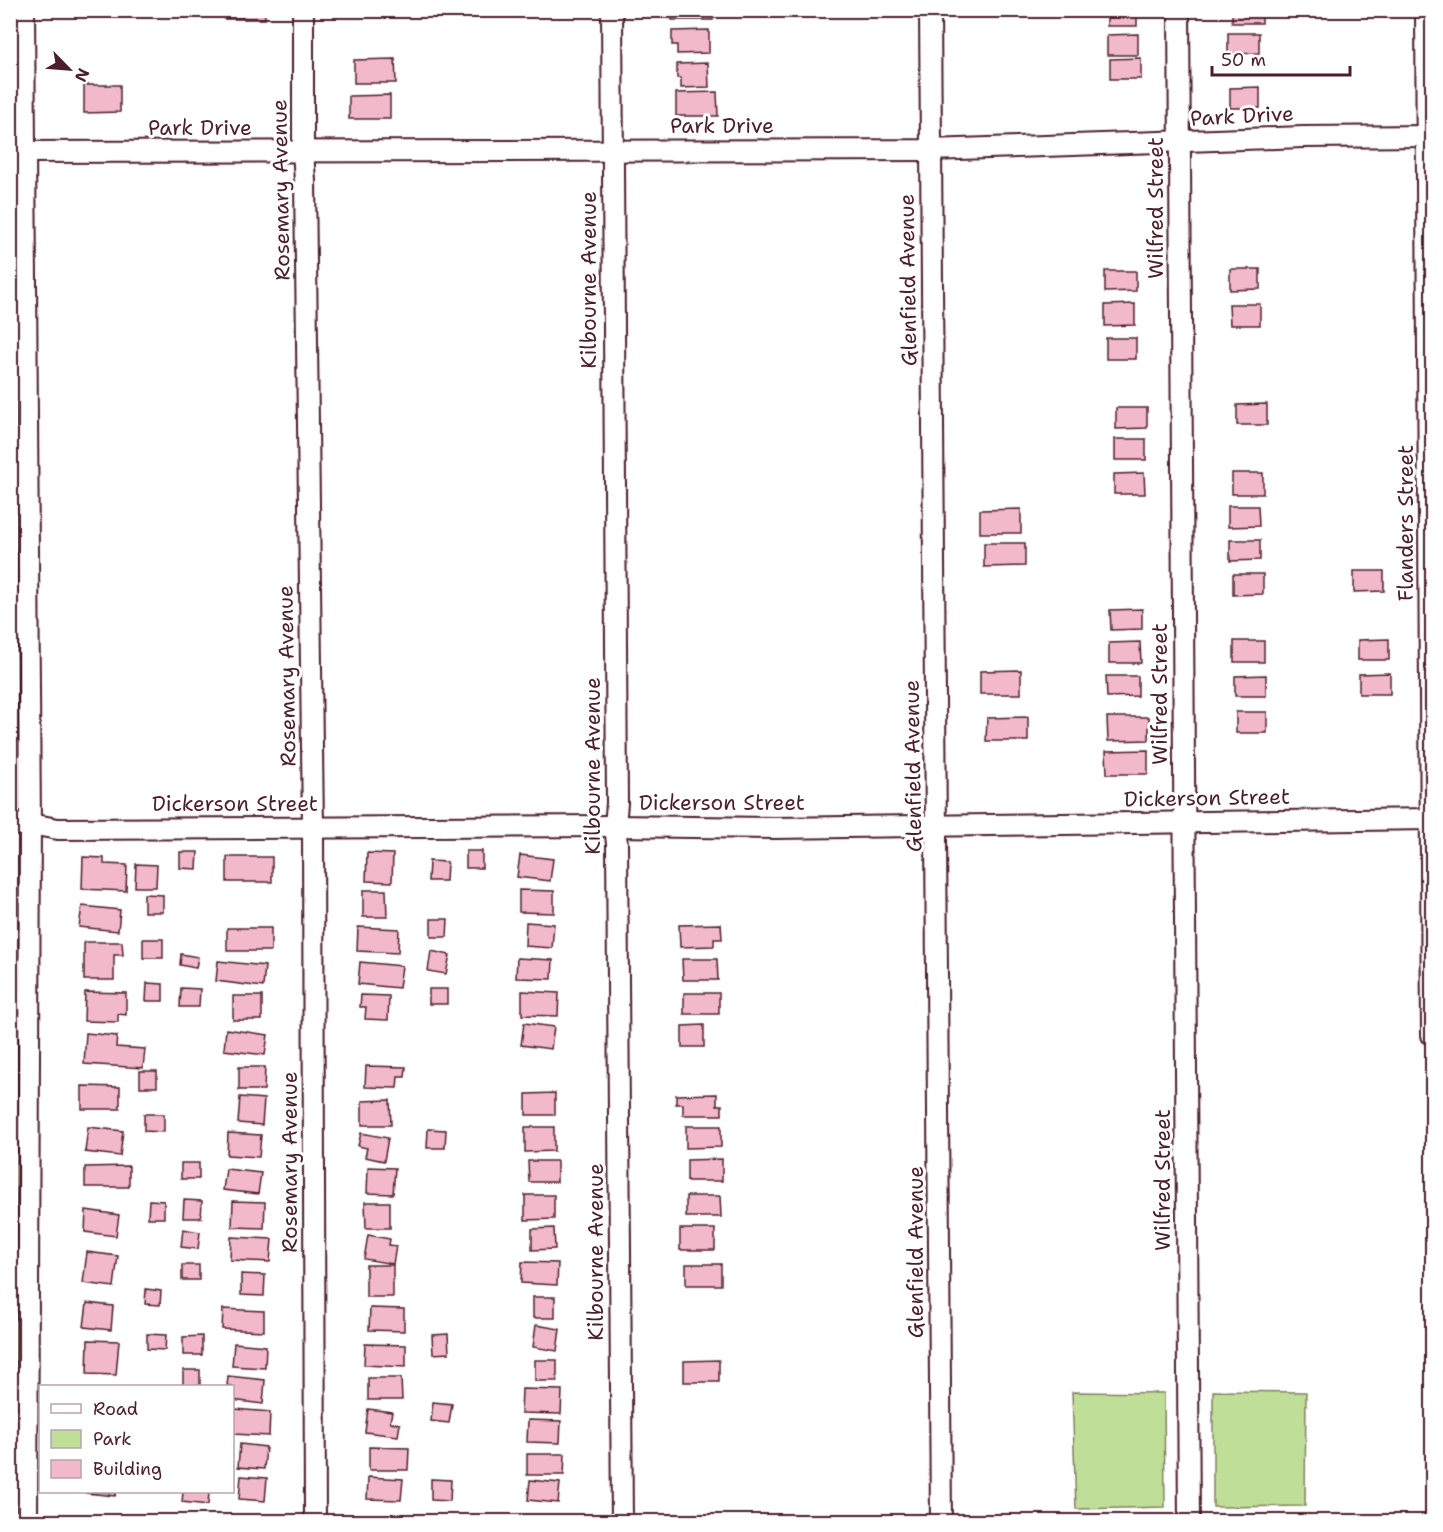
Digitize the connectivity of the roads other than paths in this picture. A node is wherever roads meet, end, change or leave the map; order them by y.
1 (24, 10) edge
2 (303, 10) edge
3 (612, 10) edge
4 (930, 10) edge
5 (1179, 10) edge
6 (1426, 10) edge
7 (1430, 136) edge
8 (1180, 143) junction
9 (930, 150) junction
10 (612, 151) junction
11 (17, 152) edge
12 (303, 152) junction
13 (1432, 819) edge
14 (1185, 823) junction
15 (20, 825) edge
16 (615, 826) junction
17 (937, 826) junction
18 (313, 828) junction
19 (1432, 1035) edge
20 (27, 1521) edge
21 (315, 1521) edge
22 (622, 1521) edge
23 (941, 1521) edge
24 (1189, 1521) edge

1 - 11 street
2 - 12 street, Rosemary Avenue
3 - 10 street, Kilbourne Avenue
4 - 9 street, Glenfield Avenue
5 - 8 street, Wilfred Street
6 - 7 street, Flanders Street
7 - 8 street, Park Drive
7 - 13 street, Flanders Street
8 - 9 street, Park Drive
8 - 14 street, Wilfred Street
9 - 10 street, Park Drive
9 - 17 street, Glenfield Avenue
10 - 12 street, Park Drive
10 - 16 street, Kilbourne Avenue
11 - 12 street, Park Drive
11 - 15 street
12 - 18 street, Rosemary Avenue
13 - 14 street, Dickerson Street
13 - 19 street, Flanders Street
14 - 17 street, Dickerson Street
14 - 24 street, Wilfred Street
15 - 18 street, Dickerson Street
15 - 20 street
16 - 17 street, Dickerson Street
16 - 18 street, Dickerson Street
16 - 22 street, Kilbourne Avenue
17 - 23 street, Glenfield Avenue
18 - 21 street, Rosemary Avenue

